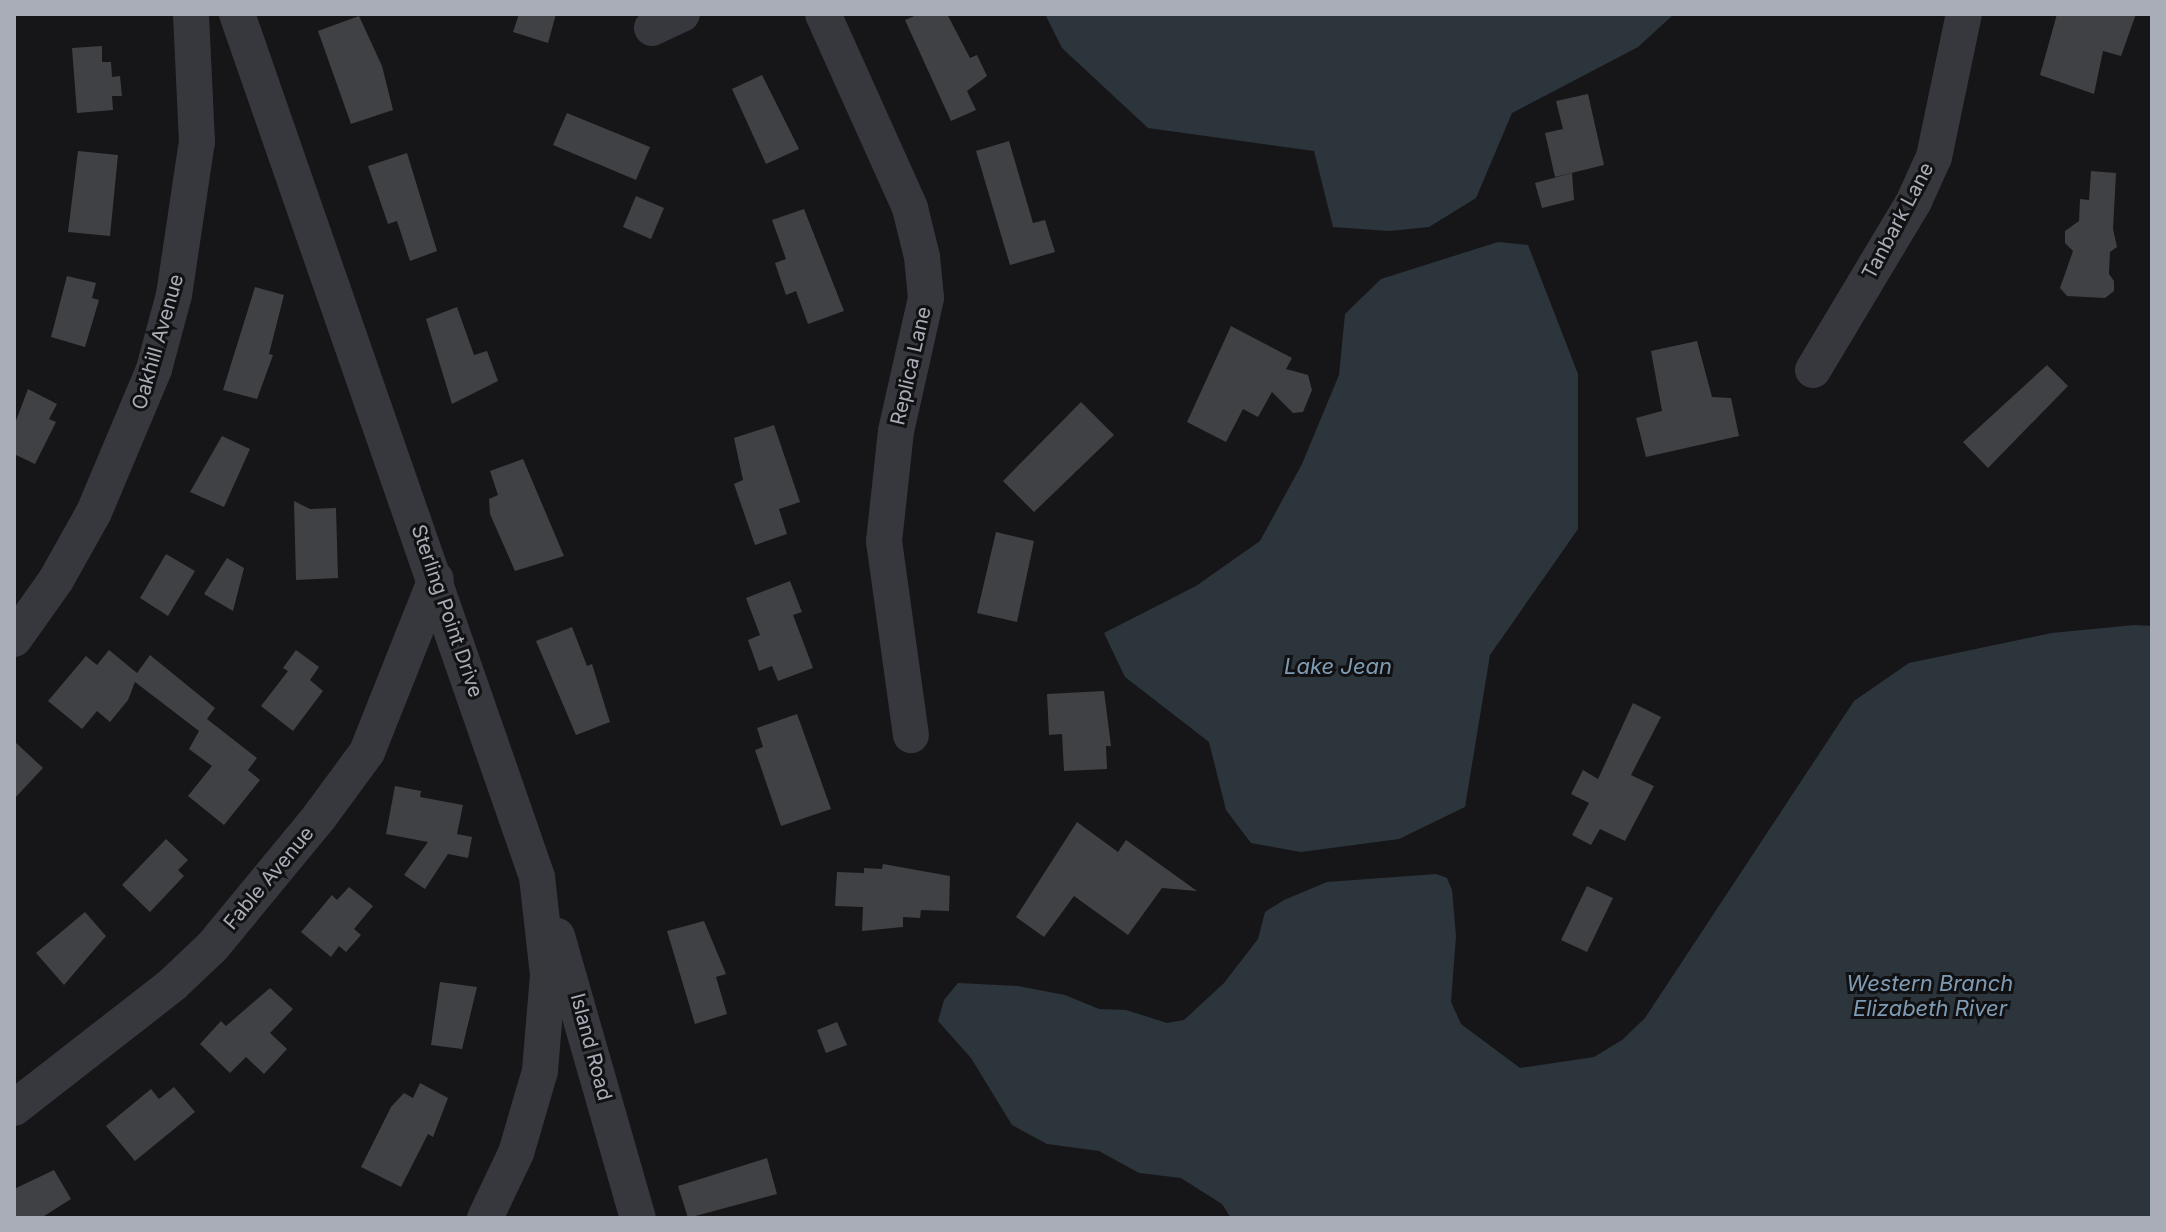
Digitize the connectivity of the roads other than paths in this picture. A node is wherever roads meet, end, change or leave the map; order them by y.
1 (191, 14) edge
2 (237, 14) edge
3 (823, 14) edge
4 (1964, 14) edge
5 (1813, 370) dead end
6 (436, 579) junction
7 (14, 639) edge
8 (911, 735) dead end
9 (537, 877) junction
10 (14, 1108) edge
11 (485, 1218) edge
12 (638, 1218) edge

1 - 7 street, Oakhill Avenue
2 - 6 street, Sterling Point Drive
3 - 8 street, Replica Lane
4 - 5 street, Tanbark Lane
6 - 9 street, Sterling Point Drive
6 - 10 street, Fable Avenue
9 - 11 street, Sterling Point Drive
9 - 12 street, Island Road

